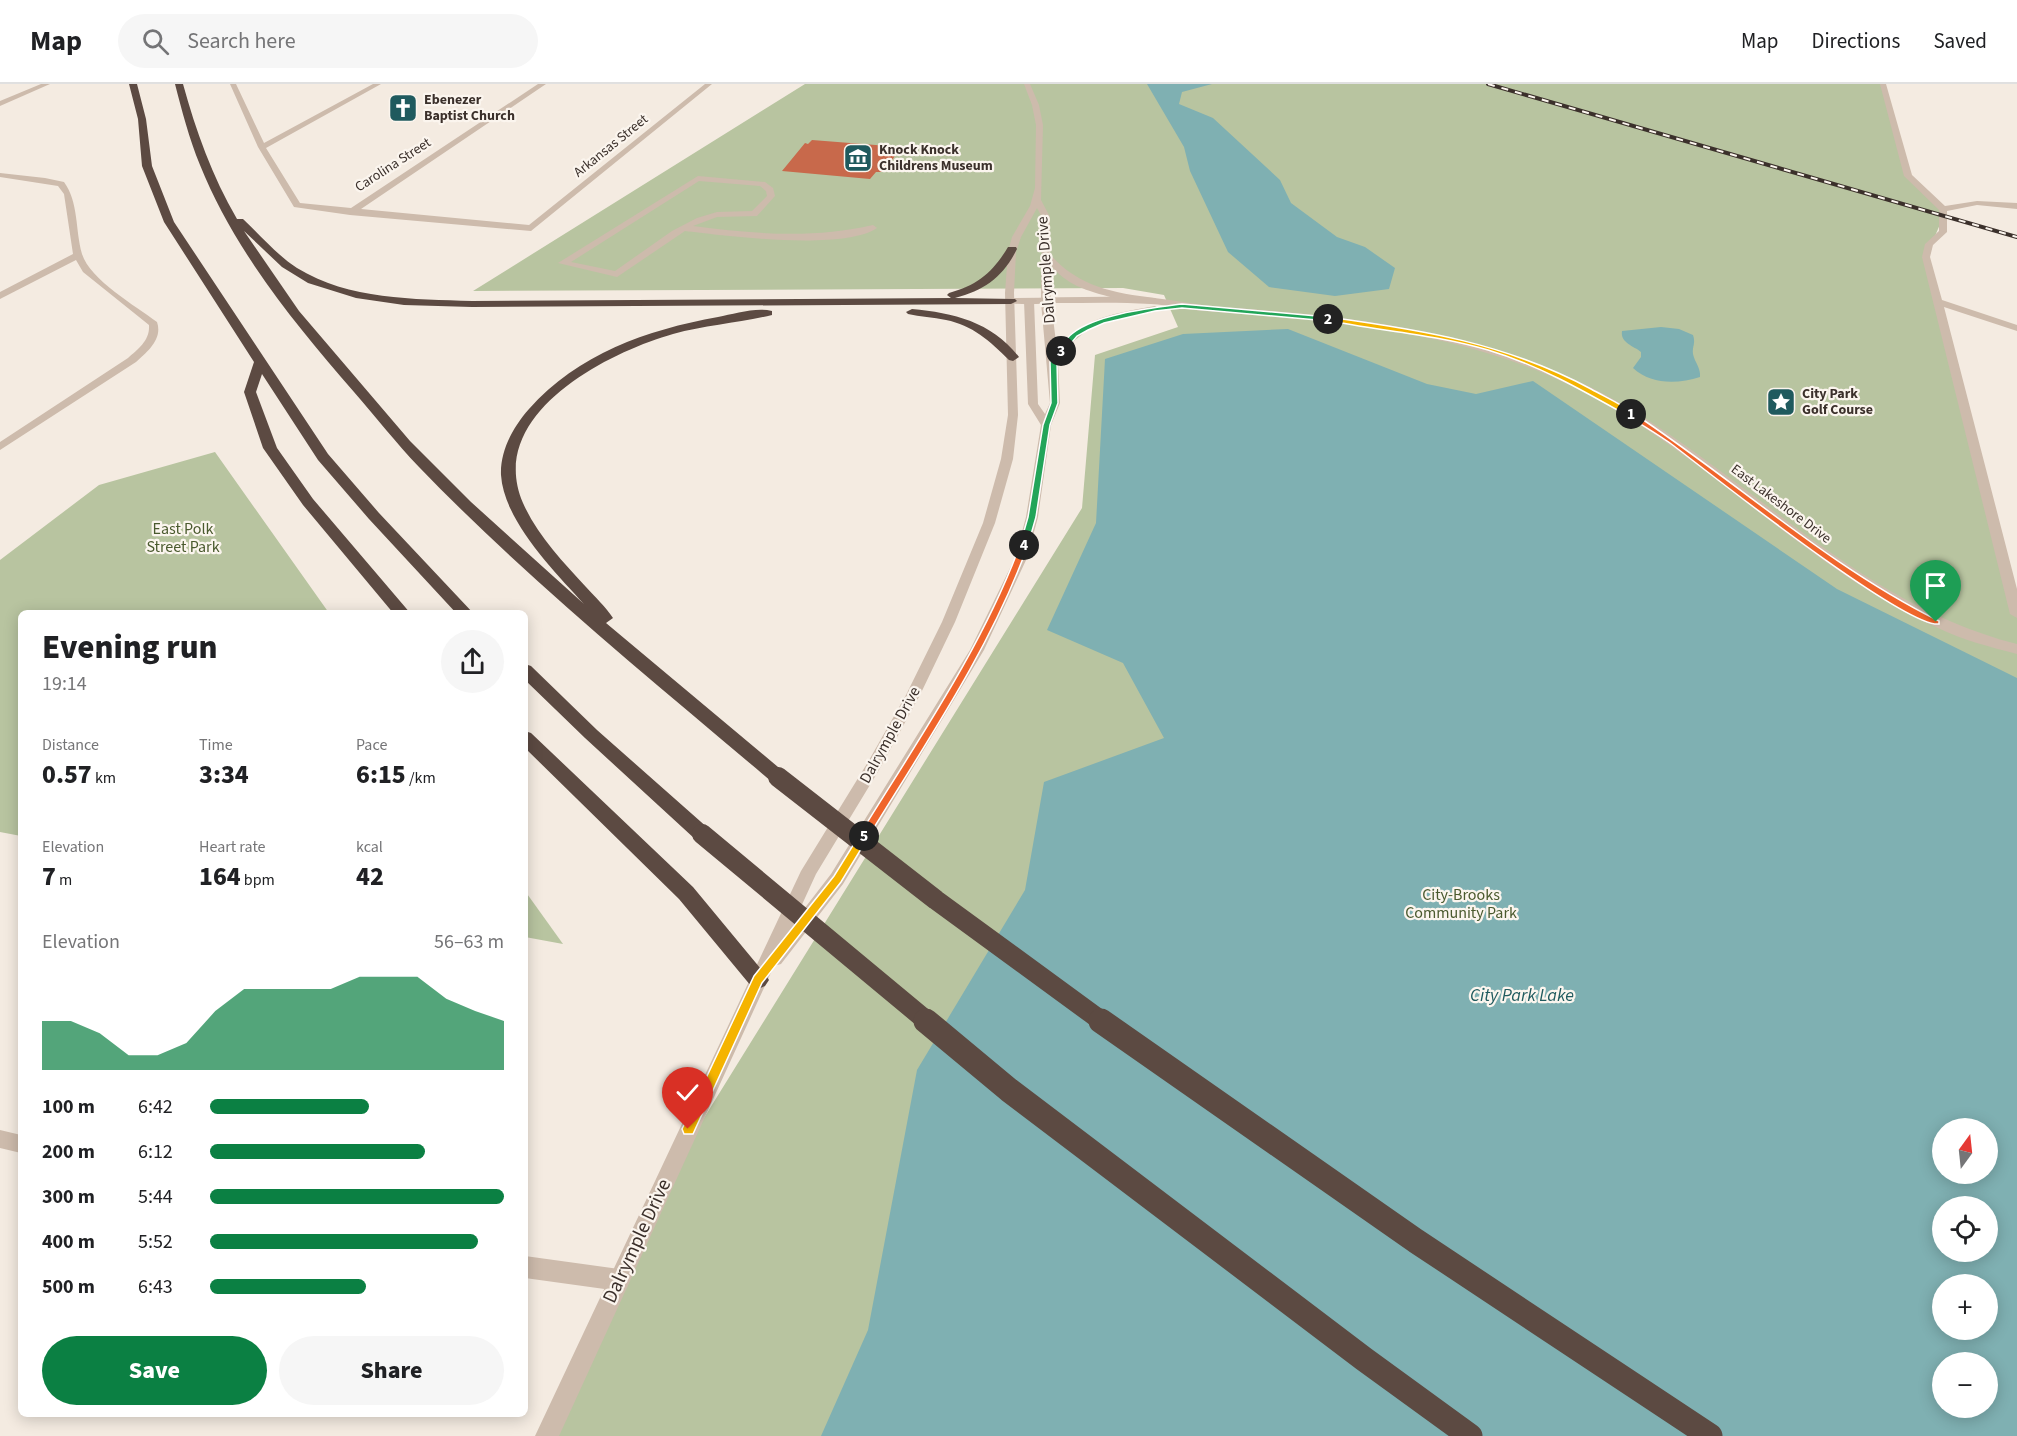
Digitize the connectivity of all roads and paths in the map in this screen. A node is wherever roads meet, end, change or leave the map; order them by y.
1 (47, 84) edge
2 (133, 84) edge
3 (179, 84) edge
4 (233, 84) edge
5 (378, 84) edge
6 (543, 84) edge
7 (709, 84) edge
8 (1027, 84) edge
9 (1883, 84) edge
10 (0, 104) edge
11 (262, 147) junction
12 (0, 175) edge
13 (18, 177) junction
14 (0, 186) edge
15 (1037, 200) junction
16 (224, 205) junction
17 (2017, 206) edge
18 (1943, 209) junction
19 (350, 212) junction
20 (754, 214) junction
21 (685, 228) junction
22 (873, 228) dead end
23 (755, 237) junction
24 (1012, 249) junction
25 (1045, 253) junction
26 (78, 255) junction
27 (0, 296) edge
28 (909, 302) junction
29 (1937, 302) junction
30 (1011, 305) junction
31 (1029, 305) junction
32 (1047, 305) junction
33 (1155, 305) junction
34 (892, 310) junction
35 (2017, 328) edge
36 (1013, 357) junction
37 (260, 361) junction
38 (1053, 362) junction
39 (1046, 425) junction
40 (0, 447) edge
41 (400, 610) edge
42 (462, 610) edge
43 (2017, 614) edge
44 (2017, 649) edge
45 (644, 666) junction
46 (528, 673) edge
47 (528, 740) edge
48 (758, 980) junction
49 (528, 1267) edge
50 (619, 1280) junction
51 (547, 1436) edge
52 (1470, 1436) edge
53 (1710, 1436) edge

1 - 10 street
2 - 37 highway
3 - 16 highway
4 - 11 street
5 - 11 street
6 - 19 street, Carolina Street
7 - 19 street, Arkansas Street
8 - 15 street, Dalrymple Drive
9 - 18 street
11 - 19 street
12 - 13 street
13 - 14 street
13 - 26 street
15 - 24 street, Dalrymple Drive
15 - 25 street, Dalrymple Drive
16 - 28 highway
16 - 45 highway
17 - 18 street
18 - 29 street
20 - 21 street
20 - 21 street
20 - 23 street
21 - 23 street
22 - 23 street
24 - 28 highway
24 - 30 street, Dalrymple Drive
25 - 32 street, Dalrymple Drive
25 - 33 street
26 - 27 street
26 - 40 street
28 - 30 highway
29 - 35 street
29 - 43 street
30 - 31 street, East Lakeshore Drive
30 - 34 highway
30 - 36 street, Dalrymple Drive
31 - 32 street, East Lakeshore Drive
31 - 39 street
32 - 33 street, East Lakeshore Drive
32 - 38 street, Dalrymple Drive
33 - 38 street
33 - 44 street, East Lakeshore Drive
34 - 36 highway
34 - 45 highway
36 - 48 street, Dalrymple Drive
37 - 41 highway
37 - 42 highway
38 - 39 street, Dalrymple Drive
39 - 48 street, Dalrymple Drive
45 - 53 highway, bridge
46 - 52 highway, bridge
47 - 48 highway
48 - 50 street, Dalrymple Drive
49 - 50 street
50 - 51 street, Dalrymple Drive

